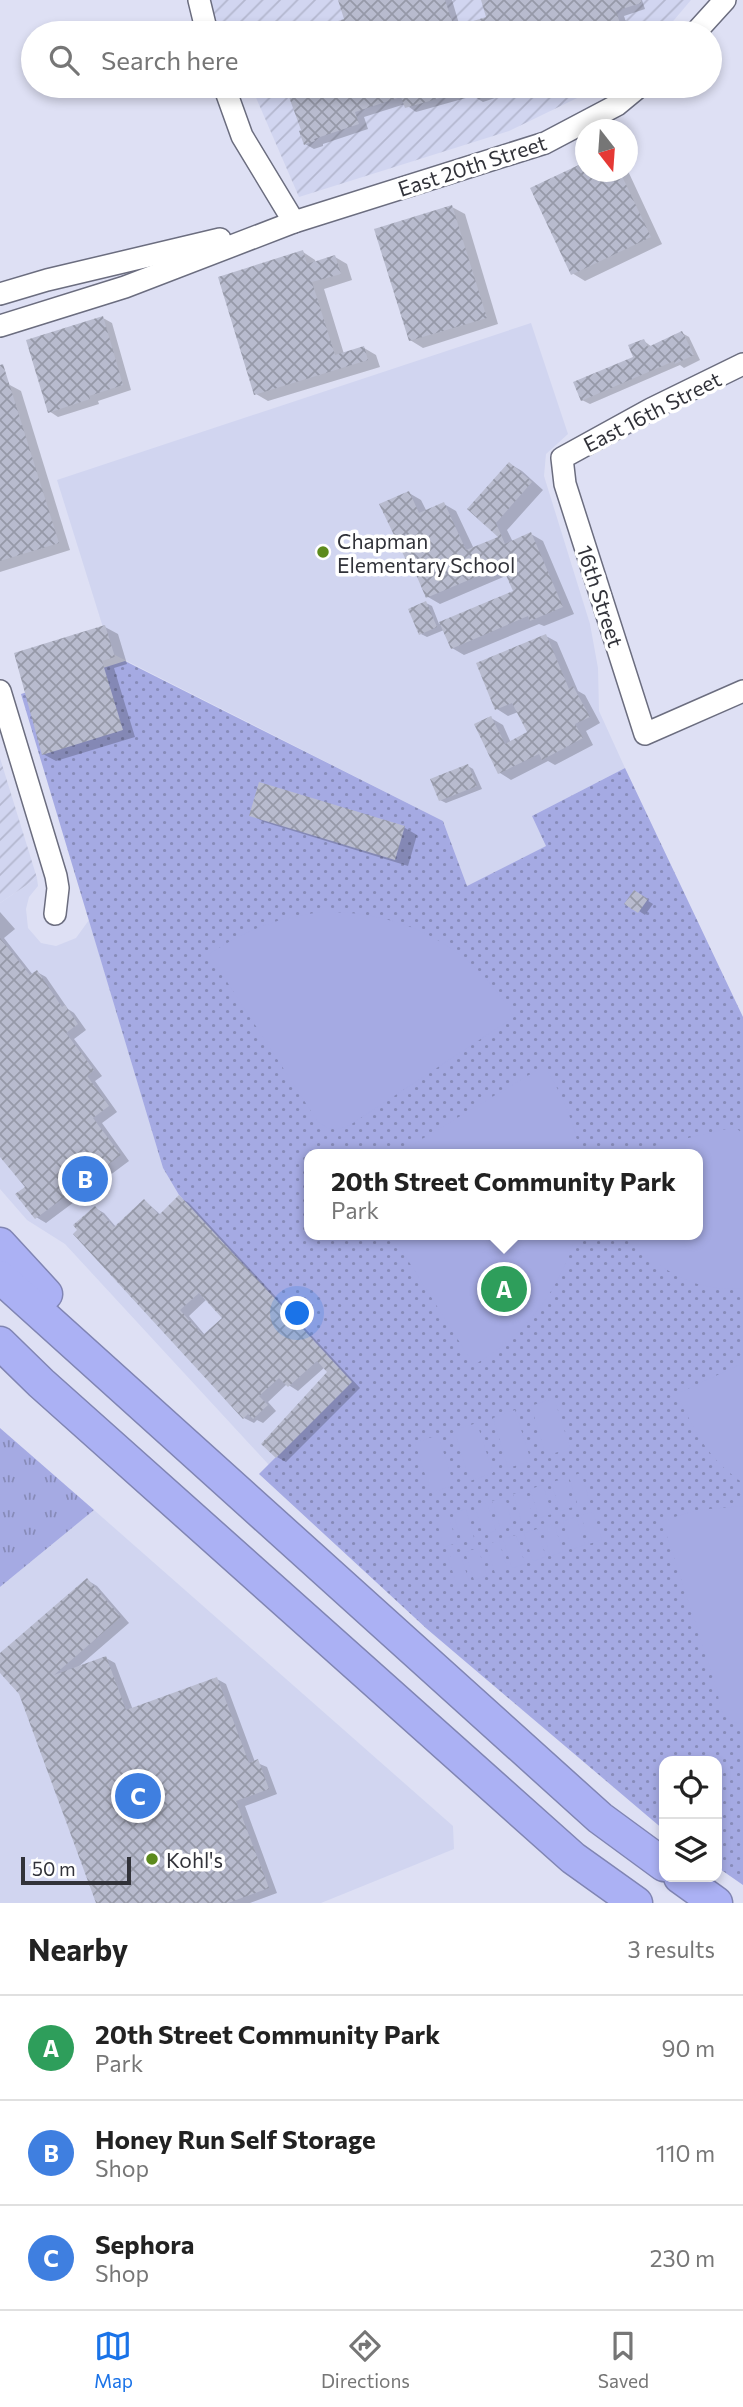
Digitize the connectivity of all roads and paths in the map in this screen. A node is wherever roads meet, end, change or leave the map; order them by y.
1 (199, 0) edge
2 (725, 0) edge
3 (205, 21) edge
4 (706, 21) edge
5 (228, 98) edge
6 (625, 98) edge
7 (294, 222) junction
8 (0, 294) edge
9 (0, 326) edge
10 (743, 365) edge
11 (562, 458) joint
12 (0, 691) edge
13 (743, 691) edge
14 (55, 914) dead end
15 (0, 1244) edge
16 (0, 1277) edge
17 (0, 1343) edge
18 (0, 1354) edge
19 (41, 1383) junction
20 (122, 1387) junction
21 (659, 1861) edge
22 (687, 1882) edge
23 (636, 1903) edge
24 (716, 1903) edge

1 - 3 street
2 - 4 street
5 - 7 street
6 - 7 street, East 20th Street
7 - 8 street, East 20th Street
7 - 9 street, East 20th Street
10 - 11 street, East 16th Street
11 - 13 street, 16th Street
12 - 14 street
15 - 20 highway
16 - 20 highway
17 - 19 highway
18 - 19 highway
19 - 23 highway
20 - 21 highway
22 - 24 highway

